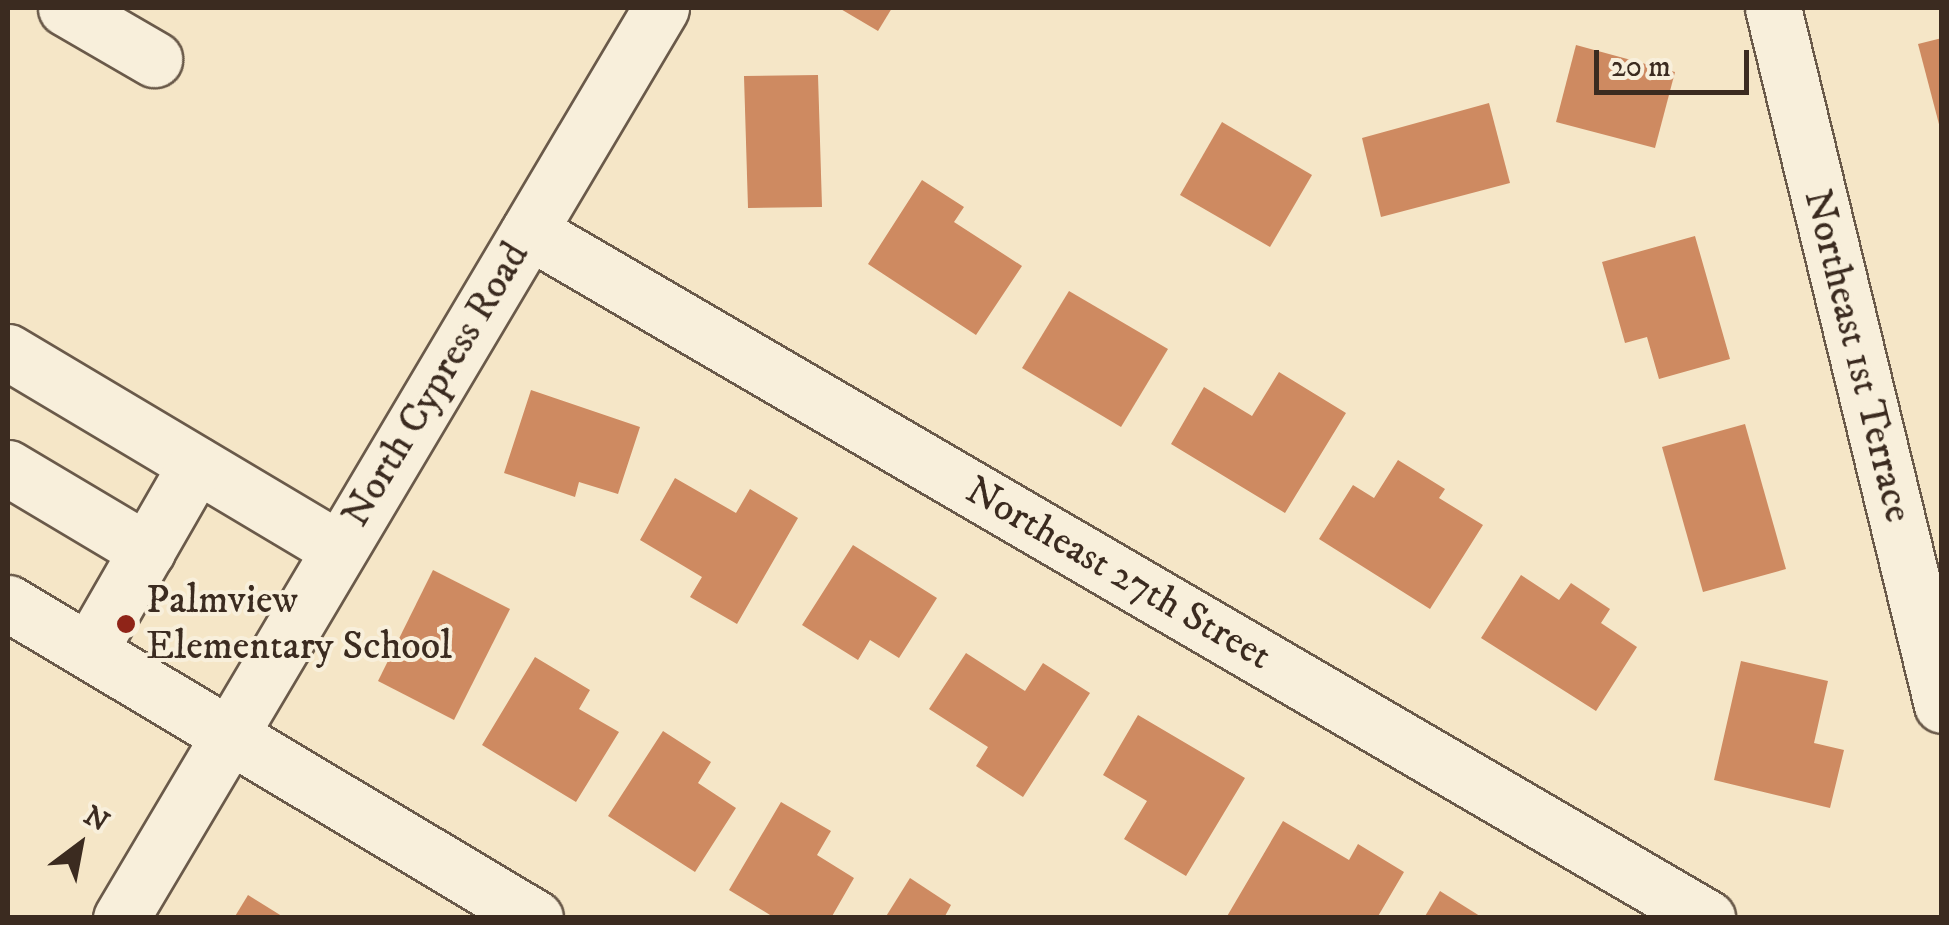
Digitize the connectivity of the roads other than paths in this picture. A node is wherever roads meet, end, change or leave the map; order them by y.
1 (66, 8) edge
2 (661, 8) edge
3 (1773, 8) edge
4 (154, 58) dead end
5 (528, 230) junction
6 (8, 352) edge
7 (196, 464) junction
8 (8, 468) edge
9 (338, 549) junction
10 (147, 551) junction
11 (8, 603) edge
12 (89, 651) junction
13 (1942, 705) edge
14 (228, 733) junction
15 (121, 918) edge
16 (535, 918) edge
17 (1707, 918) edge

1 - 4 street
2 - 5 street, North Cypress Road
3 - 13 street, Northeast 1st Terrace
5 - 9 street, North Cypress Road
5 - 17 street, Northeast 27th Street
6 - 7 street
7 - 9 street
7 - 10 street
8 - 10 street
9 - 14 street, North Cypress Road
10 - 12 street
11 - 12 street
12 - 14 street
14 - 15 street, North Cypress Road
14 - 16 street

